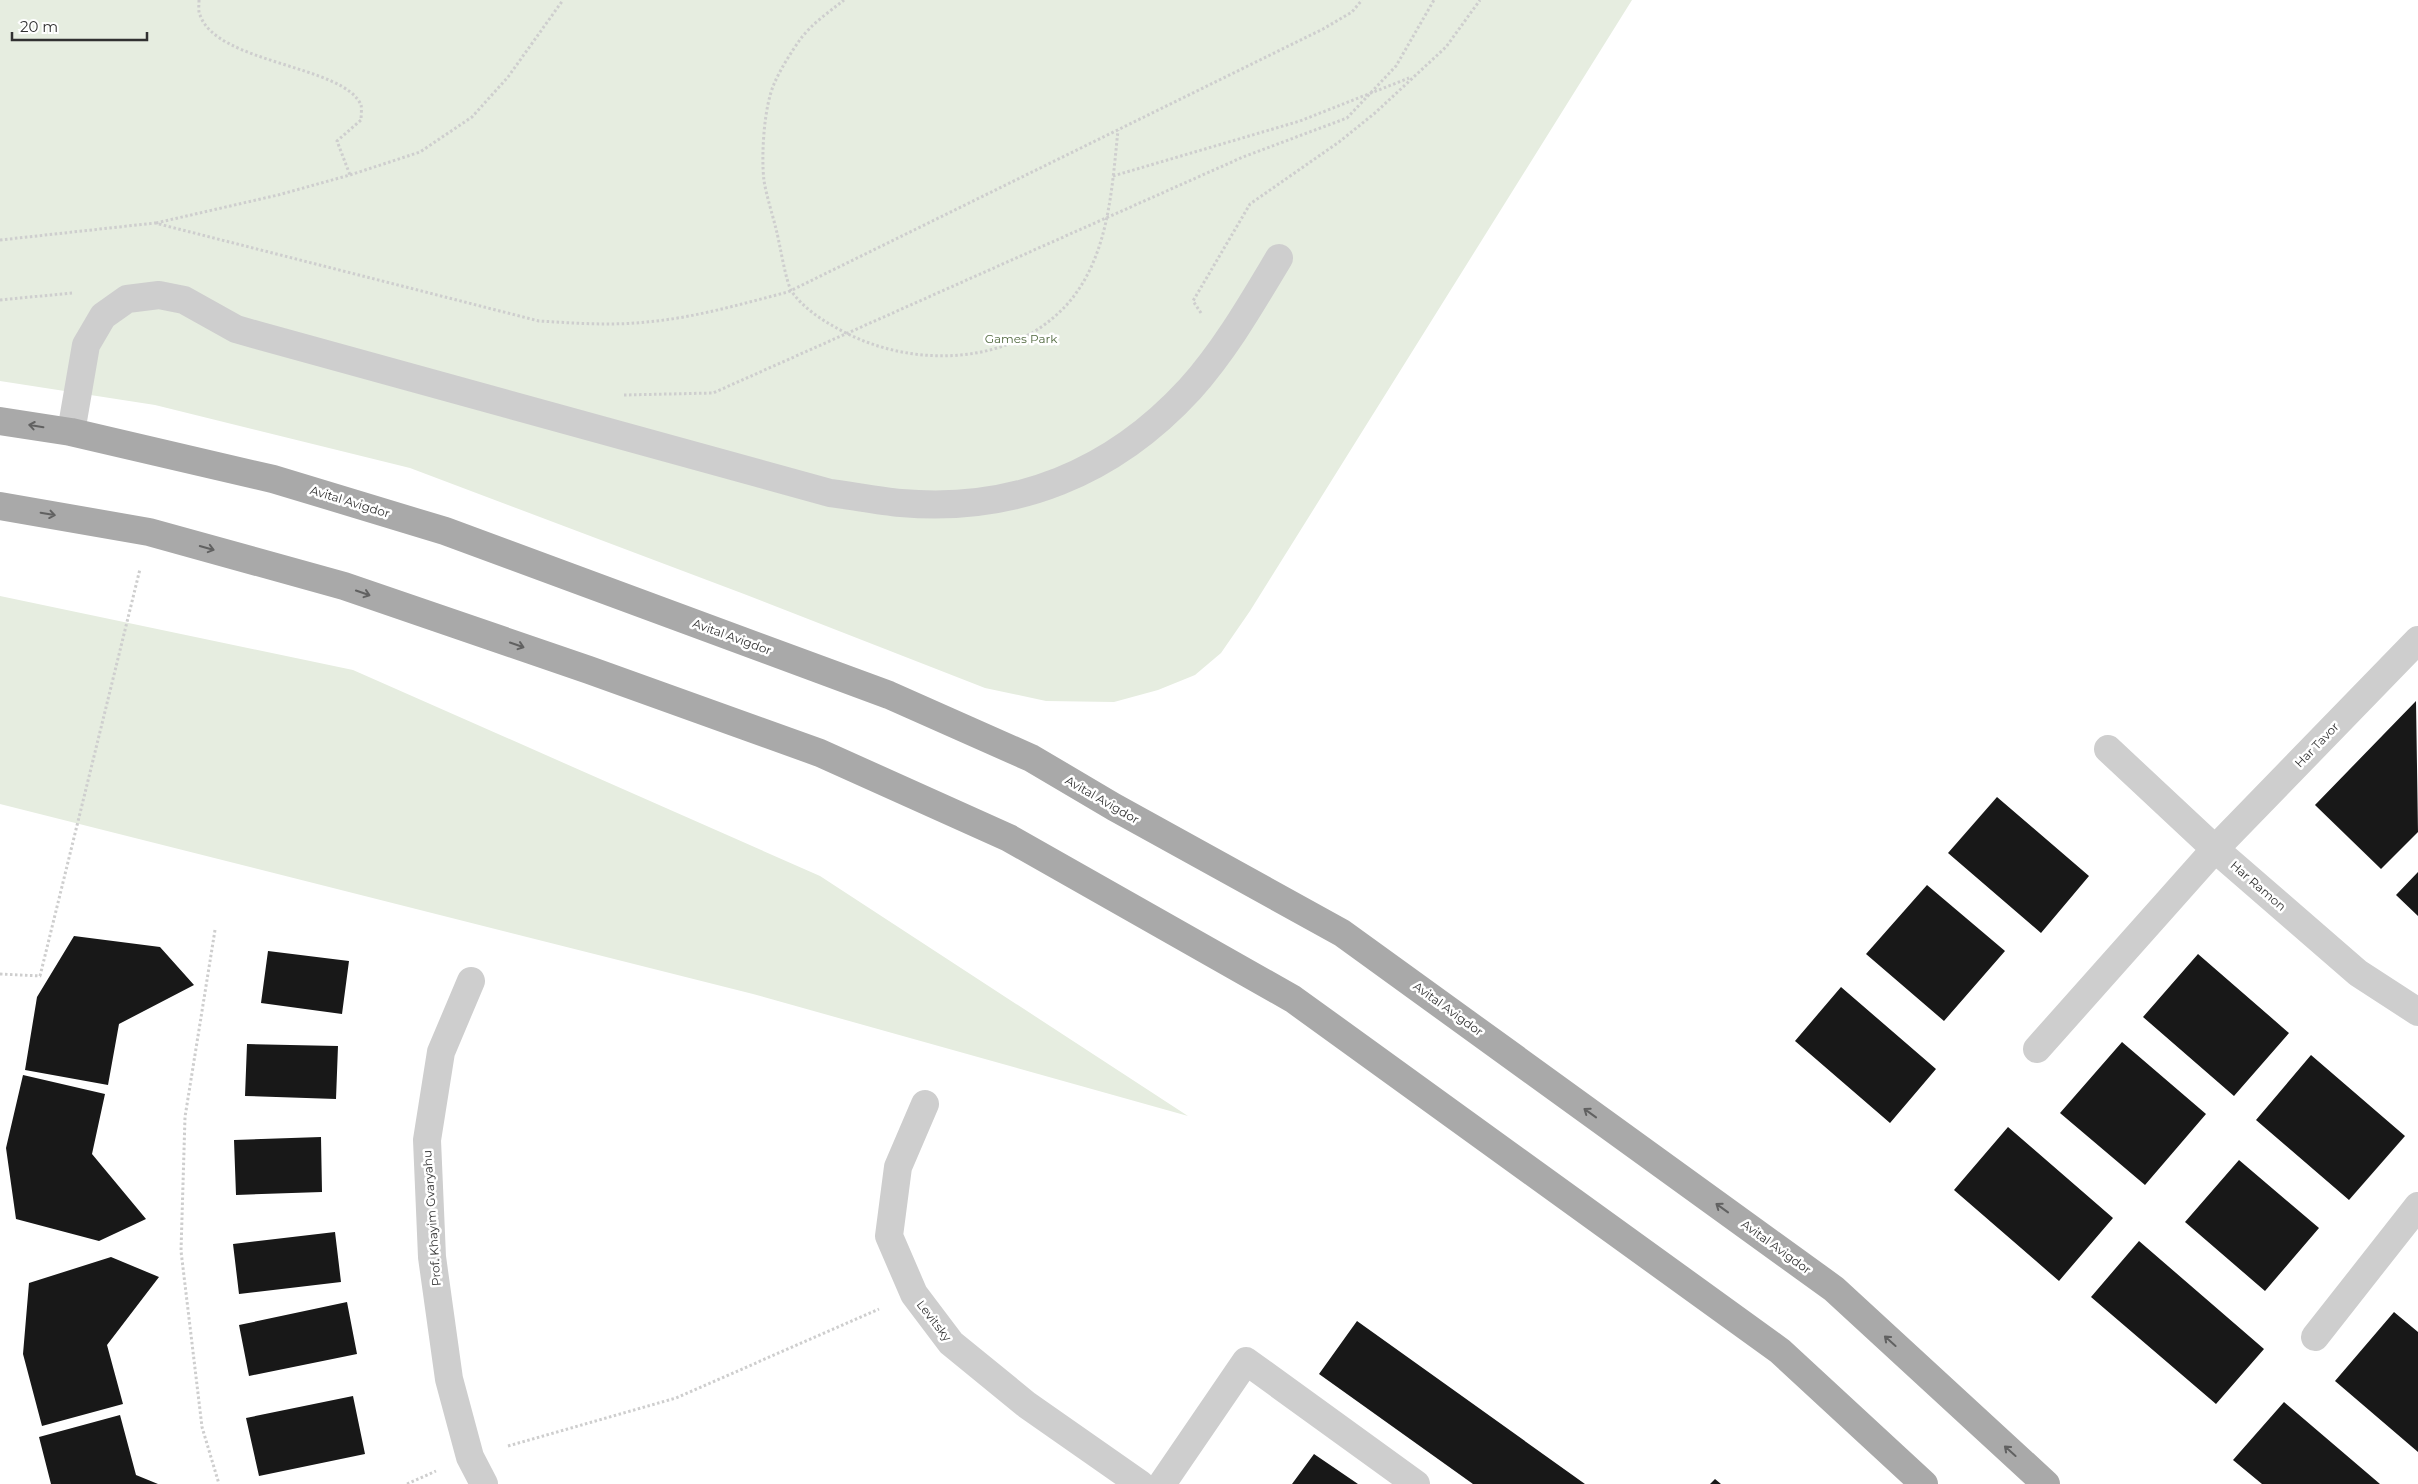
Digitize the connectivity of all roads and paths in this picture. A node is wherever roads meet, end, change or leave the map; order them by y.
1 (199, 0) edge
2 (563, 0) edge
3 (844, 0) edge
4 (1362, 0) edge
5 (1434, 0) edge
6 (1480, 0) edge
7 (1411, 77) junction
8 (1368, 94) junction
9 (1118, 130) junction
10 (350, 175) junction
11 (1113, 176) junction
12 (1106, 219) junction
13 (155, 223) junction
14 (0, 240) edge
15 (1279, 258) dead end
16 (791, 291) junction
17 (76, 293) dead end
18 (0, 300) edge
19 (844, 332) junction
20 (1222, 348) junction
21 (617, 395) dead end
22 (0, 421) edge
23 (71, 432) junction
24 (0, 506) edge
25 (149, 532) junction
26 (2418, 640) edge
27 (2108, 748) dead end
28 (2215, 849) junction
29 (215, 930) dead end
30 (0, 974) edge
31 (470, 981) dead end
32 (2418, 1012) edge
33 (2036, 1049) dead end
34 (925, 1104) dead end
35 (2418, 1206) edge
36 (914, 1294) junction
37 (2315, 1337) dead end
38 (470, 1457) junction
39 (219, 1484) edge
40 (407, 1484) edge
41 (484, 1484) edge
42 (1140, 1484) edge
43 (1162, 1484) edge
44 (1416, 1484) edge
45 (1924, 1484) edge
46 (2046, 1484) edge

1 - 10 path
2 - 10 path
3 - 16 path
4 - 9 path
5 - 8 path
6 - 7 path
7 - 8 path
7 - 20 path
8 - 11 path
8 - 12 path
9 - 11 path
9 - 16 path
10 - 13 path
11 - 12 path
12 - 19 path
12 - 19 path
13 - 14 path
13 - 16 path
15 - 20 street
16 - 19 path
17 - 18 path
19 - 21 path
20 - 23 street
23 -> 22 main road, Avital Avigdor
46 -> 23 main road, Avital Avigdor
24 -> 25 main road
25 - 30 path
25 -> 45 main road
26 - 28 street, Har Tavor
27 - 28 street, Har Ramon
28 - 32 street, Har Ramon
28 - 33 street, Har Tavor
29 - 39 path
31 - 38 street, Prof. Khayim Gvaryahu
34 - 36 street, Levitsky
35 - 37 street
36 - 38 path
36 - 42 street, Levitsky
38 - 40 path
38 - 41 street, Prof. Khayim Gvaryahu
43 - 44 street

